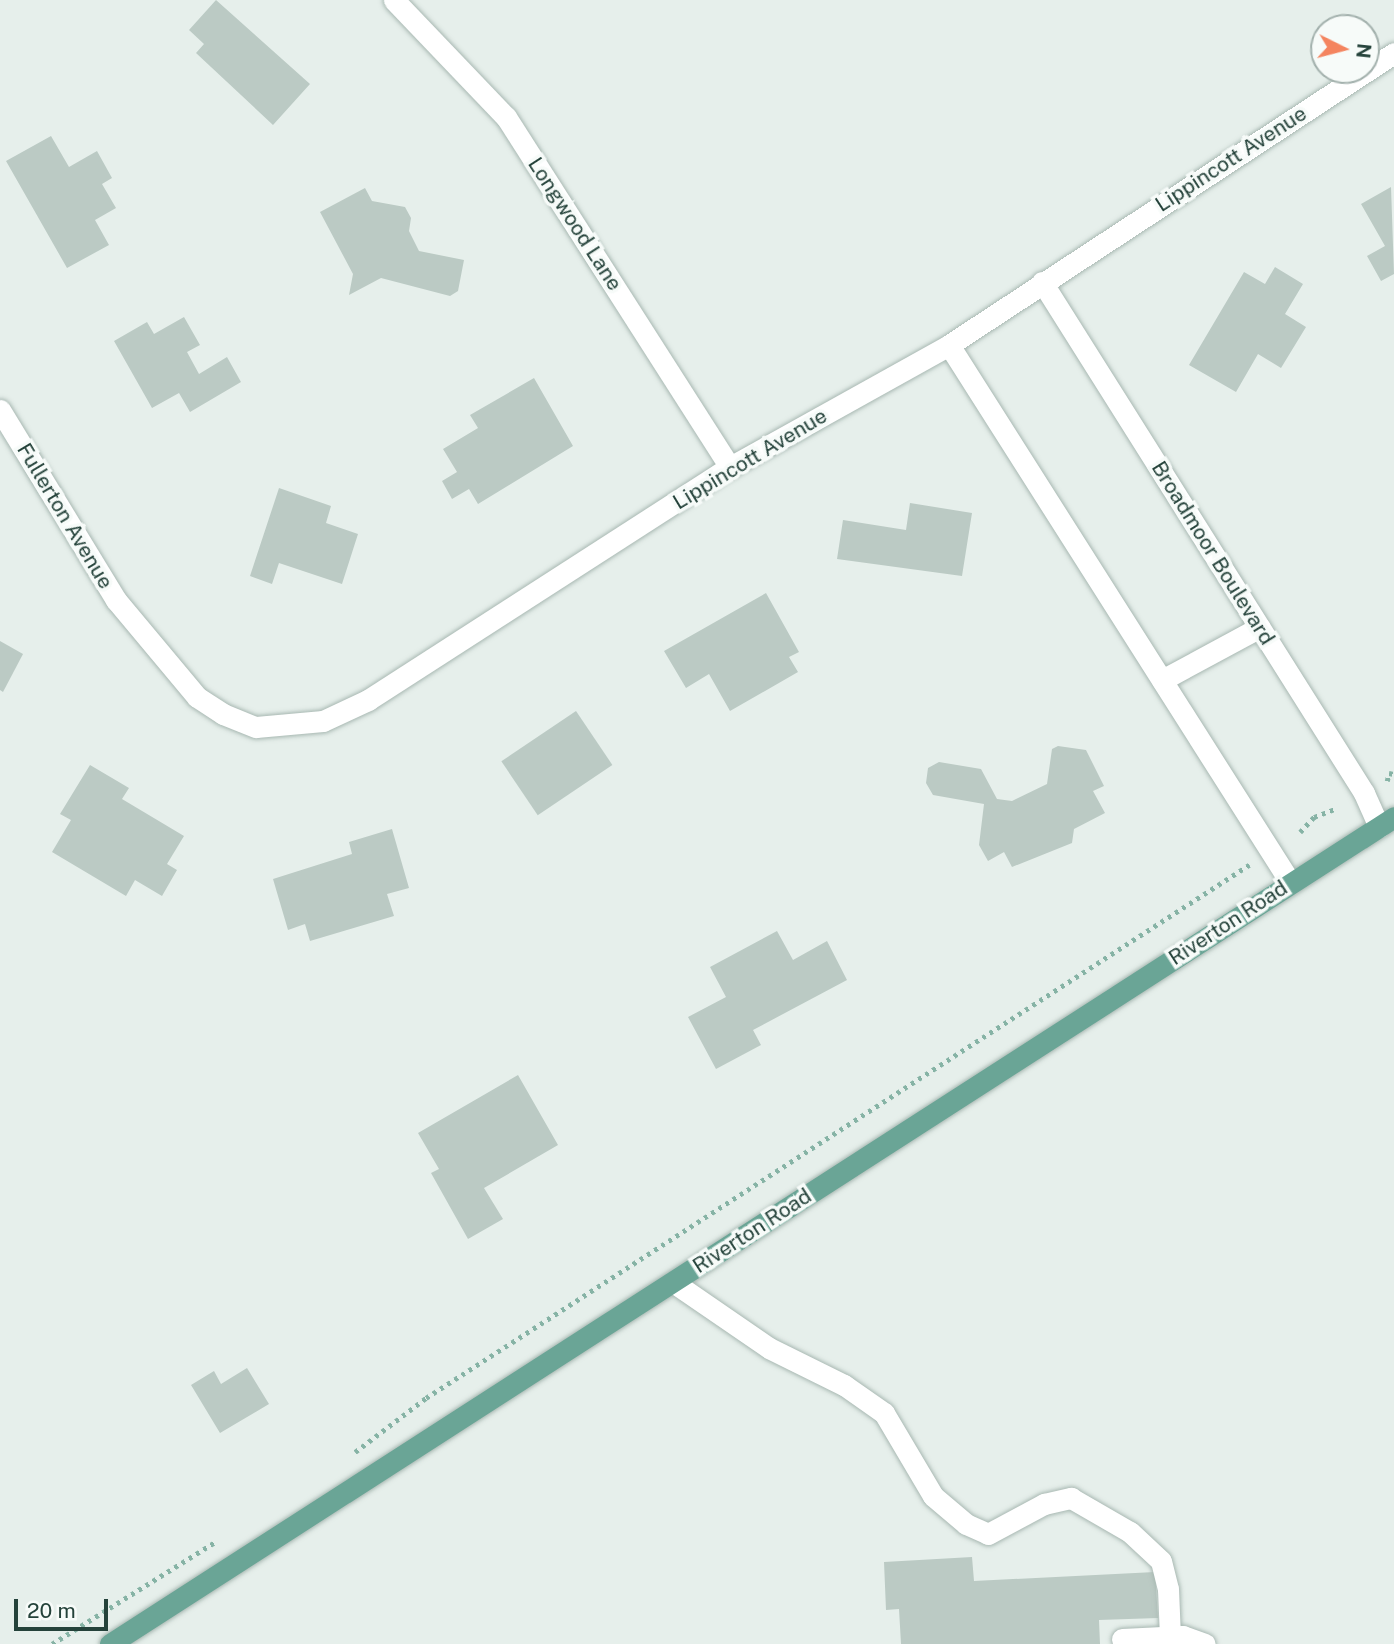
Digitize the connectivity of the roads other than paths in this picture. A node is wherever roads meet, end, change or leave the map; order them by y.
1 (394, 0) edge
2 (1394, 53) edge
3 (1042, 282) junction
4 (949, 345) junction
5 (0, 410) edge
6 (7, 436) edge
7 (730, 467) junction
8 (116, 600) joint
9 (1260, 628) junction
10 (1162, 680) junction
11 (1387, 822) edge
12 (1290, 882) junction
13 (673, 1282) junction
14 (1170, 1637) junction
15 (1122, 1639) dead end
16 (110, 1644) edge
17 (1205, 1644) edge

1 - 7 street, Longwood Lane
2 - 3 street, Lippincott Avenue
3 - 4 street, Lippincott Avenue
3 - 9 street, Broadmoor Boulevard
4 - 7 street, Lippincott Avenue
4 - 10 street
5 - 6 street, Fullerton Avenue
6 - 8 street, Fullerton Avenue
7 - 8 street, Lippincott Avenue
9 - 10 street
9 - 11 street, Broadmoor Boulevard
10 - 12 street
11 - 12 main road, Riverton Road
12 - 13 main road, Riverton Road
13 - 14 street
13 - 16 main road, Riverton Road
14 - 15 street
14 - 17 street

